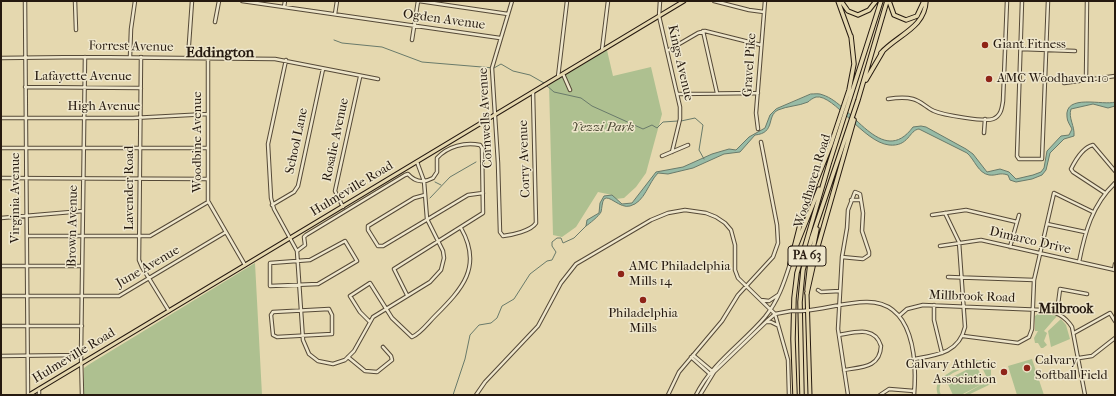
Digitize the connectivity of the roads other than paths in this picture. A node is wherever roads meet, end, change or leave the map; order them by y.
1 (25, 1) edge
2 (75, 1) edge
3 (135, 1) edge
4 (192, 1) edge
5 (219, 1) edge
6 (242, 1) edge
7 (285, 1) edge
8 (337, 1) edge
9 (419, 1) edge
10 (512, 1) edge
11 (566, 1) edge
12 (608, 1) edge
13 (660, 1) edge
14 (684, 1) edge
15 (714, 1) edge
16 (764, 1) edge
17 (838, 1) edge
18 (841, 1) edge
19 (876, 1) edge
20 (881, 1) edge
21 (888, 1) edge
22 (925, 1) edge
23 (1007, 1) edge
24 (1022, 1) edge
25 (1048, 1) edge
26 (1088, 1) edge
27 (284, 7) junction
28 (764, 12) junction
29 (335, 14) junction
30 (508, 14) junction
31 (659, 16) junction
32 (215, 22) dead end
33 (415, 25) junction
34 (76, 30) dead end
35 (703, 31) junction
36 (851, 36) junction
37 (500, 38) junction
38 (412, 40) dead end
39 (761, 45) junction
40 (1021, 49) junction
41 (602, 50) junction
42 (1046, 50) junction
43 (667, 51) junction
44 (883, 51) junction
45 (1075, 51) dead end
46 (84, 57) junction
47 (130, 57) junction
48 (141, 57) junction
49 (1, 58) edge
50 (26, 58) junction
51 (188, 58) junction
52 (208, 58) junction
53 (286, 60) junction
54 (323, 69) junction
55 (563, 74) junction
56 (1115, 76) edge
57 (360, 77) junction
58 (558, 77) junction
59 (378, 79) dead end
60 (1086, 79) junction
61 (1064, 83) dead end
62 (25, 87) junction
63 (84, 87) junction
64 (141, 88) junction
65 (570, 90) dead end
66 (533, 92) junction
67 (718, 93) junction
68 (758, 93) junction
69 (678, 94) junction
70 (850, 98) junction
71 (858, 100) junction
72 (888, 100) dead end
73 (845, 108) junction
74 (208, 114) junction
75 (494, 114) junction
76 (843, 115) junction
77 (854, 116) junction
78 (26, 117) junction
79 (84, 117) junction
80 (1, 118) edge
81 (141, 118) junction
82 (985, 119) junction
83 (852, 124) junction
84 (758, 129) dead end
85 (984, 132) dead end
86 (761, 142) dead end
87 (688, 145) dead end
88 (84, 147) junction
89 (1, 148) edge
90 (26, 148) junction
91 (140, 148) junction
92 (207, 148) junction
93 (672, 152) junction
94 (662, 156) dead end
95 (417, 162) junction
96 (829, 164) junction
97 (1115, 171) edge
98 (84, 177) junction
99 (1, 178) edge
100 (26, 178) junction
101 (140, 178) junction
102 (207, 179) junction
103 (424, 181) junction
104 (1114, 185) edge
105 (484, 193) junction
106 (1105, 193) junction
107 (425, 195) junction
108 (851, 200) junction
109 (861, 200) junction
110 (208, 202) junction
111 (272, 205) junction
112 (343, 207) junction
113 (822, 208) junction
114 (83, 211) junction
115 (1093, 212) junction
116 (945, 213) junction
117 (932, 215) dead end
118 (1019, 215) dead end
119 (26, 216) junction
120 (1, 218) edge
121 (427, 219) junction
122 (1017, 222) junction
123 (1047, 224) junction
124 (461, 228) junction
125 (226, 232) junction
126 (1085, 232) junction
127 (83, 235) junction
128 (27, 236) junction
129 (139, 236) junction
130 (502, 236) joint
131 (291, 238) junction
132 (438, 242) junction
133 (959, 242) junction
134 (940, 246) dead end
135 (1010, 246) junction
136 (297, 251) junction
137 (1040, 254) junction
138 (842, 257) junction
139 (298, 261) junction
140 (1079, 262) junction
141 (790, 264) junction
142 (1115, 264) edge
143 (245, 265) junction
144 (1, 266) edge
145 (27, 266) junction
146 (82, 266) junction
147 (1114, 270) edge
148 (948, 277) dead end
149 (962, 277) junction
150 (149, 279) junction
151 (1034, 280) junction
152 (300, 286) junction
153 (745, 287) junction
154 (818, 290) dead end
155 (840, 291) junction
156 (780, 292) junction
157 (807, 293) junction
158 (1087, 294) dead end
159 (82, 295) junction
160 (407, 295) junction
161 (1, 296) edge
162 (27, 296) junction
163 (759, 299) junction
164 (934, 305) junction
165 (839, 306) junction
166 (965, 306) junction
167 (386, 308) junction
168 (771, 309) junction
169 (1033, 309) junction
170 (169, 311) junction
171 (301, 311) junction
172 (807, 311) junction
173 (1057, 312) junction
174 (775, 314) junction
175 (899, 316) junction
176 (369, 321) junction
177 (1115, 321) edge
178 (765, 322) junction
179 (1, 326) edge
180 (27, 326) junction
181 (82, 326) junction
182 (779, 327) junction
183 (1074, 333) junction
184 (302, 335) junction
185 (839, 335) junction
186 (963, 336) junction
187 (1115, 338) edge
188 (382, 347) dead end
189 (942, 353) junction
190 (81, 355) junction
191 (1, 356) edge
192 (28, 356) junction
193 (692, 356) junction
194 (348, 357) junction
195 (1079, 358) junction
196 (914, 359) junction
197 (83, 363) junction
198 (844, 370) junction
199 (711, 373) junction
200 (39, 389) junction
201 (914, 391) junction
202 (29, 395) edge
203 (39, 395) edge
204 (82, 395) edge
205 (476, 395) edge
206 (668, 395) edge
207 (696, 395) edge
208 (700, 395) edge
209 (789, 395) edge
210 (795, 395) edge
211 (802, 395) edge
212 (810, 395) edge
213 (848, 395) edge
214 (880, 395) edge
215 (914, 395) edge
216 (1085, 395) edge

1 - 50 street, Virginia Avenue
2 - 34 street
3 - 47 street
4 - 51 street
5 - 32 street
6 - 27 street, Ogden Avenue
7 - 27 street
8 - 29 street
9 - 30 street
9 - 33 street
10 - 30 street, Cornwells Avenue
11 - 58 street
12 - 41 street
13 - 31 street, Kings Avenue
14 - 31 main road, Hulmeville Road
15 - 28 street
16 - 28 street, Gravel Pike
17 - 36 highway
18 - 19 highway
20 - 70 highway, Woodhaven Road / PA 63
21 - 22 highway
21 - 71 highway, Woodhaven Road / PA 63
22 - 44 highway
23 - 82 street
24 - 40 street
25 - 42 street
26 - 60 street
27 - 29 street, Ogden Avenue
28 - 39 street, Gravel Pike
29 - 33 street, Ogden Avenue
30 - 37 street, Cornwells Avenue
31 - 41 main road, Hulmeville Road
31 - 43 street, Kings Avenue
33 - 37 street, Ogden Avenue
33 - 38 street
35 - 39 street
35 - 43 street
35 - 67 street
36 - 70 highway
36 - 73 highway
37 - 75 street, Cornwells Avenue
39 - 68 street, Gravel Pike
40 - 42 street
40 - 42 street
41 - 55 main road, Hulmeville Road
42 - 45 street
43 - 69 street, Kings Avenue
44 - 71 highway
44 - 77 highway
46 - 47 street, Forrest Avenue
46 - 50 street, Forrest Avenue
46 - 63 street, Brown Avenue
47 - 48 street, Forrest Avenue
48 - 51 street, Forrest Avenue
48 - 64 street, Lavender Road
49 - 50 street, Forrest Avenue
50 - 62 street, Virginia Avenue
51 - 52 street, Forrest Avenue
52 - 53 street, Forrest Avenue
52 - 74 street, Woodbine Avenue
53 - 54 street, Forrest Avenue
53 - 111 street
54 - 57 street, Forrest Avenue
54 - 111 street, School Lane
55 - 58 main road, Hulmeville Road
55 - 65 street
56 - 60 street
57 - 59 street, Forrest Avenue
57 - 112 street, Rosalie Avenue
58 - 66 main road, Hulmeville Road
60 - 61 street
62 - 63 street, Lafayette Avenue
62 - 78 street, Virginia Avenue
63 - 64 street, Lafayette Avenue
63 - 79 street, Brown Avenue
64 - 81 street, Lavender Road
66 - 75 main road, Hulmeville Road
66 - 130 street, Corry Avenue
67 - 68 street
67 - 69 street
68 - 84 street, Gravel Pike
69 - 93 street, Kings Avenue
70 - 73 highway, Woodhaven Road / PA 63
71 - 77 highway, Woodhaven Road / PA 63
72 - 82 street
73 - 76 highway, Woodhaven Road / PA 63
74 - 81 street, High Avenue
74 - 92 street, Woodbine Avenue
75 - 95 main road, Hulmeville Road
75 - 130 street, Cornwells Avenue
76 - 96 highway, Woodhaven Road / PA 63
76 - 141 highway
77 - 83 highway, Woodhaven Road / PA 63
78 - 79 street, High Avenue
78 - 80 street, High Avenue
78 - 90 street, Virginia Avenue
79 - 81 street, High Avenue
79 - 88 street, Brown Avenue
81 - 91 street, Lavender Road
82 - 85 street
83 - 113 highway, Woodhaven Road / PA 63
83 - 157 highway
86 - 153 street
87 - 93 street
88 - 90 street
88 - 91 street
88 - 98 street, Brown Avenue
89 - 90 street
90 - 100 street, Virginia Avenue
91 - 92 street
91 - 101 street, Lavender Road
92 - 102 street, Woodbine Avenue
93 - 94 street
95 - 103 street
95 - 112 main road, Hulmeville Road
96 - 141 highway
96 - 210 highway, Woodhaven Road / PA 63
97 - 106 street
98 - 100 street
98 - 101 street
98 - 114 street, Brown Avenue
99 - 100 street
100 - 119 street, Virginia Avenue
101 - 102 street
101 - 129 street, Lavender Road
102 - 110 street, Woodbine Avenue
103 - 105 street
103 - 107 street
103 - 136 street
104 - 106 street
105 - 121 street
105 - 124 street
106 - 115 street
107 - 121 street
107 - 121 street
108 - 109 street
108 - 109 street
108 - 138 street
109 - 138 street
110 - 125 street, Woodbine Avenue
110 - 129 street
111 - 131 street
112 - 131 main road, Hulmeville Road
113 - 157 highway
113 - 211 highway, Woodhaven Road / PA 63
114 - 119 street
114 - 127 street, Brown Avenue
115 - 123 street
115 - 126 street
116 - 117 street
116 - 122 street
116 - 133 street
118 - 122 street
119 - 120 street
119 - 128 street, Virginia Avenue
121 - 132 street
122 - 135 street
123 - 126 street
123 - 137 street
124 - 132 street
124 - 167 street
125 - 143 street, Woodbine Avenue
125 - 150 street, June Avenue
126 - 140 street
127 - 128 street
127 - 129 street
127 - 146 street, Brown Avenue
128 - 145 street, Virginia Avenue
129 - 150 street, Lavender Road
131 - 136 street
131 - 143 main road, Hulmeville Road
132 - 160 street
132 - 160 street
133 - 134 street, Dimarco Drive
133 - 135 street, Dimarco Drive
133 - 149 street
135 - 137 street, Dimarco Drive
136 - 139 street
137 - 140 street, Dimarco Drive
137 - 151 street
138 - 155 street
139 - 152 street
139 - 152 street
139 - 152 street
140 - 147 street, Dimarco Drive
141 - 156 street
142 - 147 street
143 - 170 main road, Hulmeville Road
144 - 145 street
145 - 146 street
145 - 162 street, Virginia Avenue
146 - 159 street, Brown Avenue
148 - 149 street
149 - 151 street
149 - 166 street
150 - 159 street, June Avenue
150 - 170 street, Lavender Road
151 - 169 street
152 - 171 street
153 - 163 street
153 - 193 street
153 - 205 street
154 - 155 street
155 - 165 street
156 - 163 street
156 - 168 street
157 - 172 main road
158 - 173 street
159 - 162 street, June Avenue
159 - 181 street, Brown Avenue
160 - 167 street
161 - 162 street, June Avenue
162 - 180 street, Virginia Avenue
163 - 168 street
164 - 166 street, Millbrook Road
164 - 175 street, Millbrook Road
164 - 189 street
165 - 172 street
165 - 175 street
165 - 185 street
166 - 169 street, Millbrook Road
166 - 186 street
167 - 176 street
167 - 176 street
168 - 174 street
168 - 199 street
169 - 173 street, Millbrook Road
169 - 186 street
170 - 197 main road, Hulmeville Road
171 - 184 street
171 - 184 street
171 - 184 street
172 - 174 street, bridge
172 - 212 main road
173 - 183 street
174 - 178 street
174 - 182 street
175 - 196 street
176 - 194 street
177 - 183 street
178 - 182 street
178 - 199 street
179 - 180 street
180 - 181 street
180 - 192 street, Virginia Avenue
181 - 190 street, Brown Avenue
182 - 209 street
183 - 195 street
184 - 194 street
185 - 198 street
185 - 198 street
186 - 189 street
187 - 195 street
188 - 194 street
189 - 196 street
190 - 192 street
190 - 197 street, Brown Avenue
191 - 192 street
192 - 202 street, Virginia Avenue
193 - 199 street
193 - 206 street
195 - 216 street
196 - 201 street
197 - 200 main road, Hulmeville Road
197 - 204 street, Brown Avenue
198 - 213 street
199 - 207 street
199 - 208 street
200 - 202 main road, Hulmeville Road
200 - 203 street
201 - 214 street
201 - 215 street

